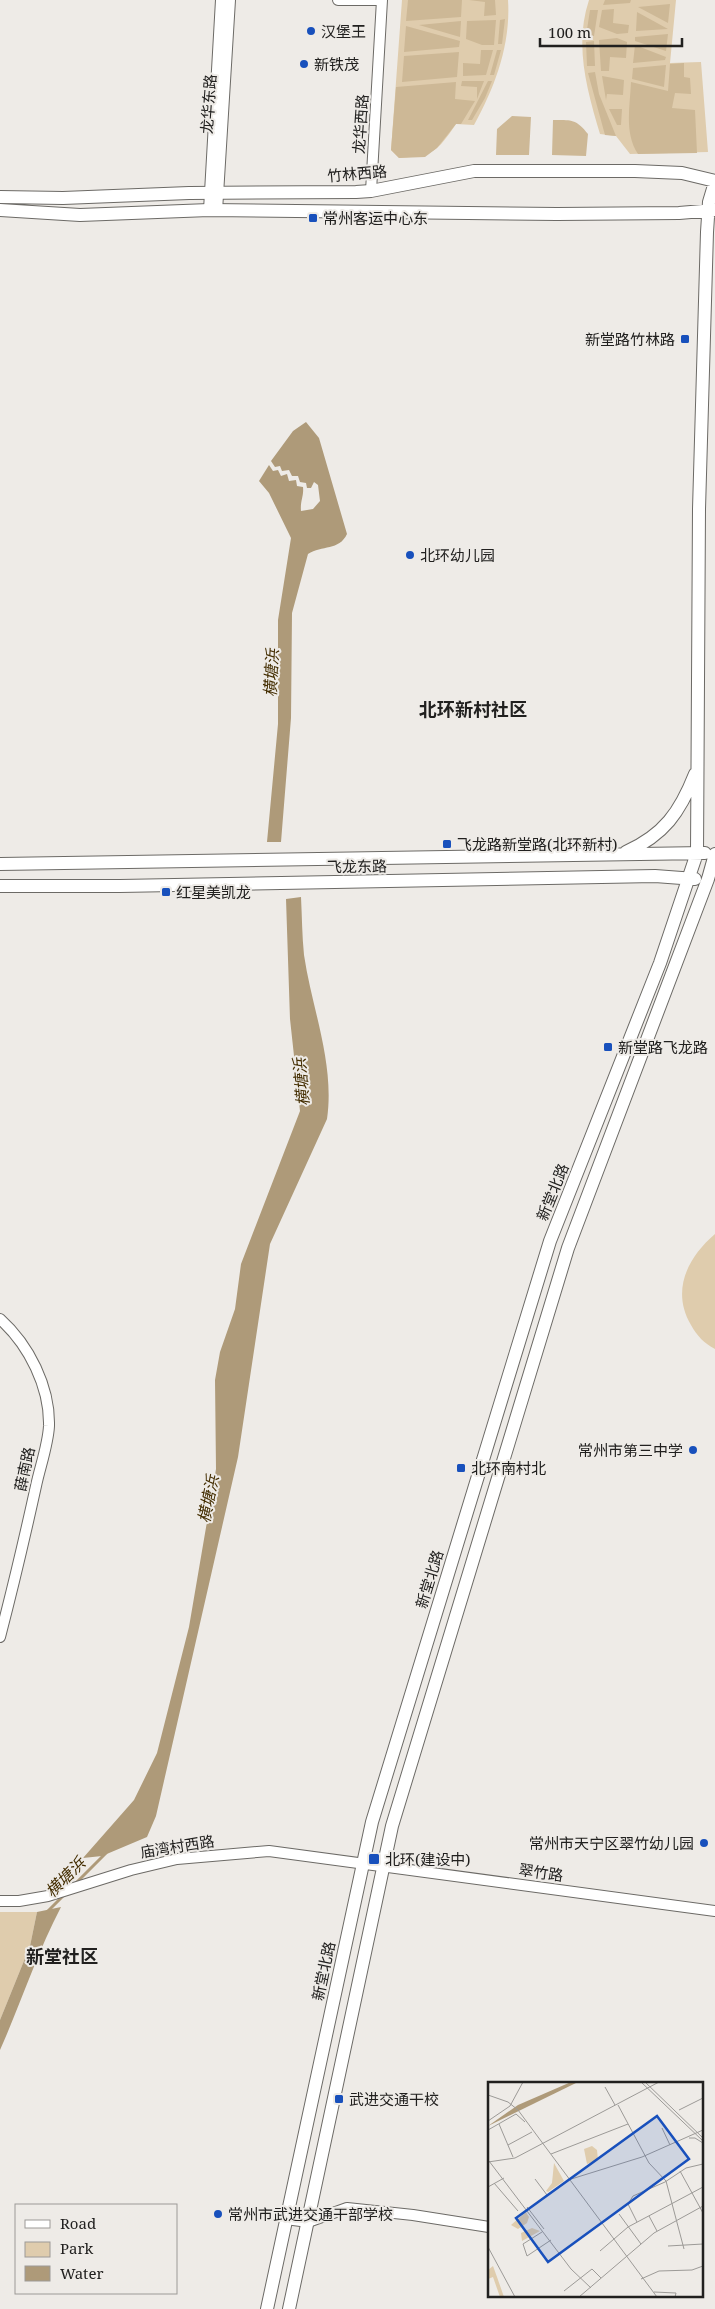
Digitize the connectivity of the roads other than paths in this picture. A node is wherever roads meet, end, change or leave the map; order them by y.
1 (221, 0) edge
2 (230, 0) edge
3 (338, 0) edge
4 (382, 0) edge
5 (715, 182) edge
6 (371, 191) junction
7 (214, 193) junction
8 (0, 197) edge
9 (712, 206) edge
10 (0, 210) edge
11 (213, 211) junction
12 (698, 766) junction
13 (622, 854) junction
14 (697, 854) junction
15 (715, 854) edge
16 (0, 864) edge
17 (689, 878) junction
18 (712, 879) edge
19 (0, 886) edge
20 (0, 1319) edge
21 (0, 1637) edge
22 (363, 1863) junction
23 (384, 1866) junction
24 (0, 1901) edge
25 (715, 1911) edge
26 (286, 2218) junction
27 (308, 2222) junction
28 (488, 2227) edge
29 (267, 2309) edge
30 (289, 2309) edge

1 - 7 street, 龙华东路
2 - 7 street, 龙华东路
3 - 4 street
4 - 6 street, 龙华西路
5 - 6 main road, 竹林西路
5 - 9 main road, 新堂北路
6 - 7 main road, 竹林西路
7 - 8 main road, 竹林西路
7 - 11 street, 龙华东路
9 - 11 main road
9 - 12 main road, 新堂北路
10 - 11 main road
12 - 13 main road
12 - 14 main road, 新堂北路
13 - 14 main road, 飞龙东路
13 - 16 main road, 飞龙东路
14 - 15 main road, 飞龙东路
14 - 17 main road, 新堂北路
15 - 18 main road
17 - 18 main road, 飞龙东路
17 - 19 main road, 飞龙东路
17 - 22 main road, 新堂北路
18 - 23 main road
20 - 21 street, 薛南路
22 - 23 street, 翠竹路
22 - 24 street, 庙湾村西路
22 - 26 main road, 新堂北路
23 - 25 street, 翠竹路
23 - 27 main road
26 - 27 street
26 - 29 main road, 新堂北路
27 - 28 street
27 - 30 main road

